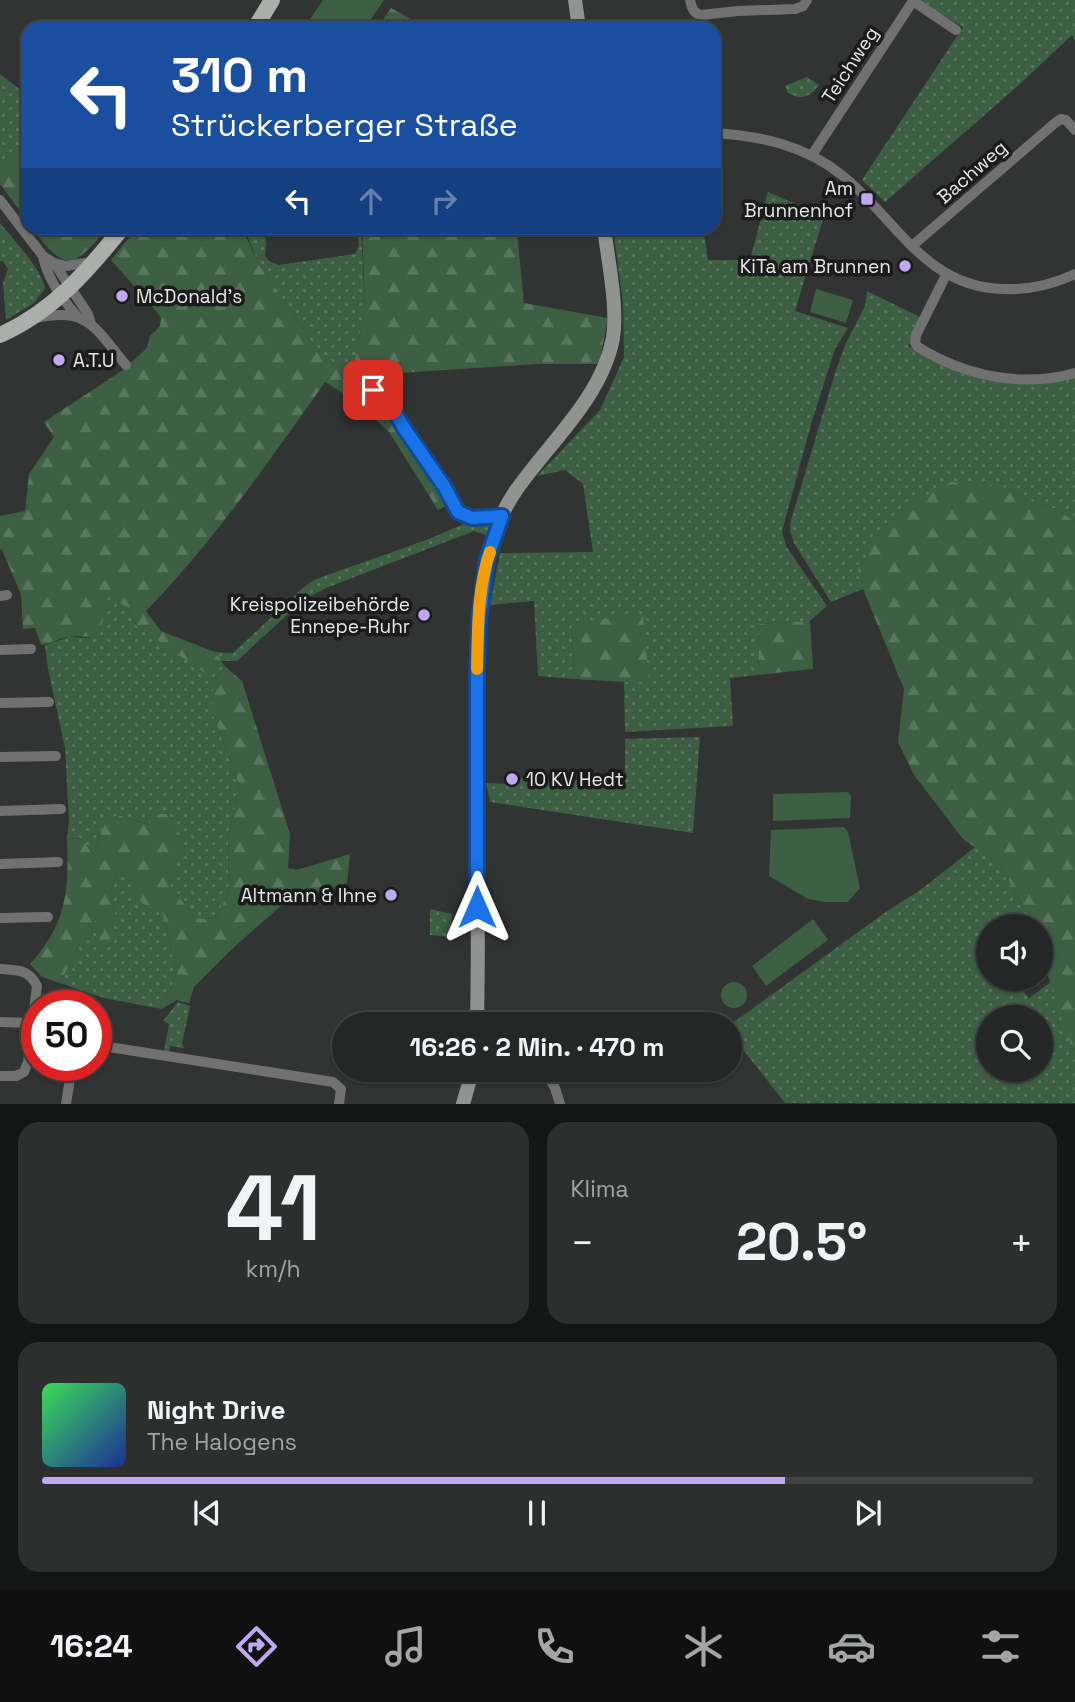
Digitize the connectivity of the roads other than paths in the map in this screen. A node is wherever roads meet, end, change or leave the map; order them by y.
1 (272, 0) edge
2 (575, 0) edge
3 (690, 0) edge
4 (807, 0) edge
5 (259, 21) edge
6 (578, 21) edge
7 (956, 30) dead end
8 (1075, 130) edge
9 (721, 133) edge
10 (812, 155) junction
11 (0, 200) edge
12 (21, 227) edge
13 (27, 235) edge
14 (116, 235) edge
15 (605, 235) edge
16 (912, 246) junction
17 (43, 256) junction
18 (96, 261) junction
19 (54, 263) junction
20 (1075, 274) edge
21 (946, 275) junction
22 (66, 291) junction
23 (79, 318) junction
24 (28, 320) junction
25 (91, 324) junction
26 (0, 335) edge
27 (126, 365) dead end
28 (1075, 373) edge
29 (373, 390) dead end
30 (502, 516) junction
31 (31, 649) dead end
32 (0, 650) edge
33 (49, 702) dead end
34 (0, 703) edge
35 (56, 756) dead end
36 (0, 757) edge
37 (61, 809) dead end
38 (0, 811) edge
39 (58, 862) dead end
40 (0, 864) edge
41 (48, 917) dead end
42 (0, 918) edge
43 (0, 970) edge
44 (36, 990) edge
45 (477, 1012) edge
46 (0, 1022) edge
47 (21, 1023) edge
48 (112, 1047) edge
49 (21, 1074) edge
50 (0, 1076) edge
51 (70, 1081) edge
52 (469, 1082) edge
53 (552, 1082) edge
54 (66, 1104) edge
55 (340, 1104) edge
56 (463, 1104) edge
57 (561, 1104) edge

1 - 5 main road
2 - 6 main road
3 - 4 street
7 - 10 street, Teichweg
8 - 16 street, Bachweg
9 - 10 street
10 - 16 street
11 - 12 street
13 - 17 street
14 - 18 main road
15 - 30 main road
16 - 21 street
17 - 19 street
17 - 22 street
18 - 19 street
18 - 22 main road
19 - 22 street
20 - 21 street
21 - 28 street
22 - 23 street
22 - 24 main road
22 - 25 street
23 - 24 street
23 - 25 street
24 - 26 main road
25 - 27 street
29 - 30 street
30 - 45 main road
31 - 32 street
33 - 34 street
35 - 36 street
37 - 38 street
39 - 40 street
41 - 42 street
43 - 44 street
46 - 47 street
48 - 55 street
49 - 50 street
51 - 54 street
52 - 56 main road
53 - 57 street

